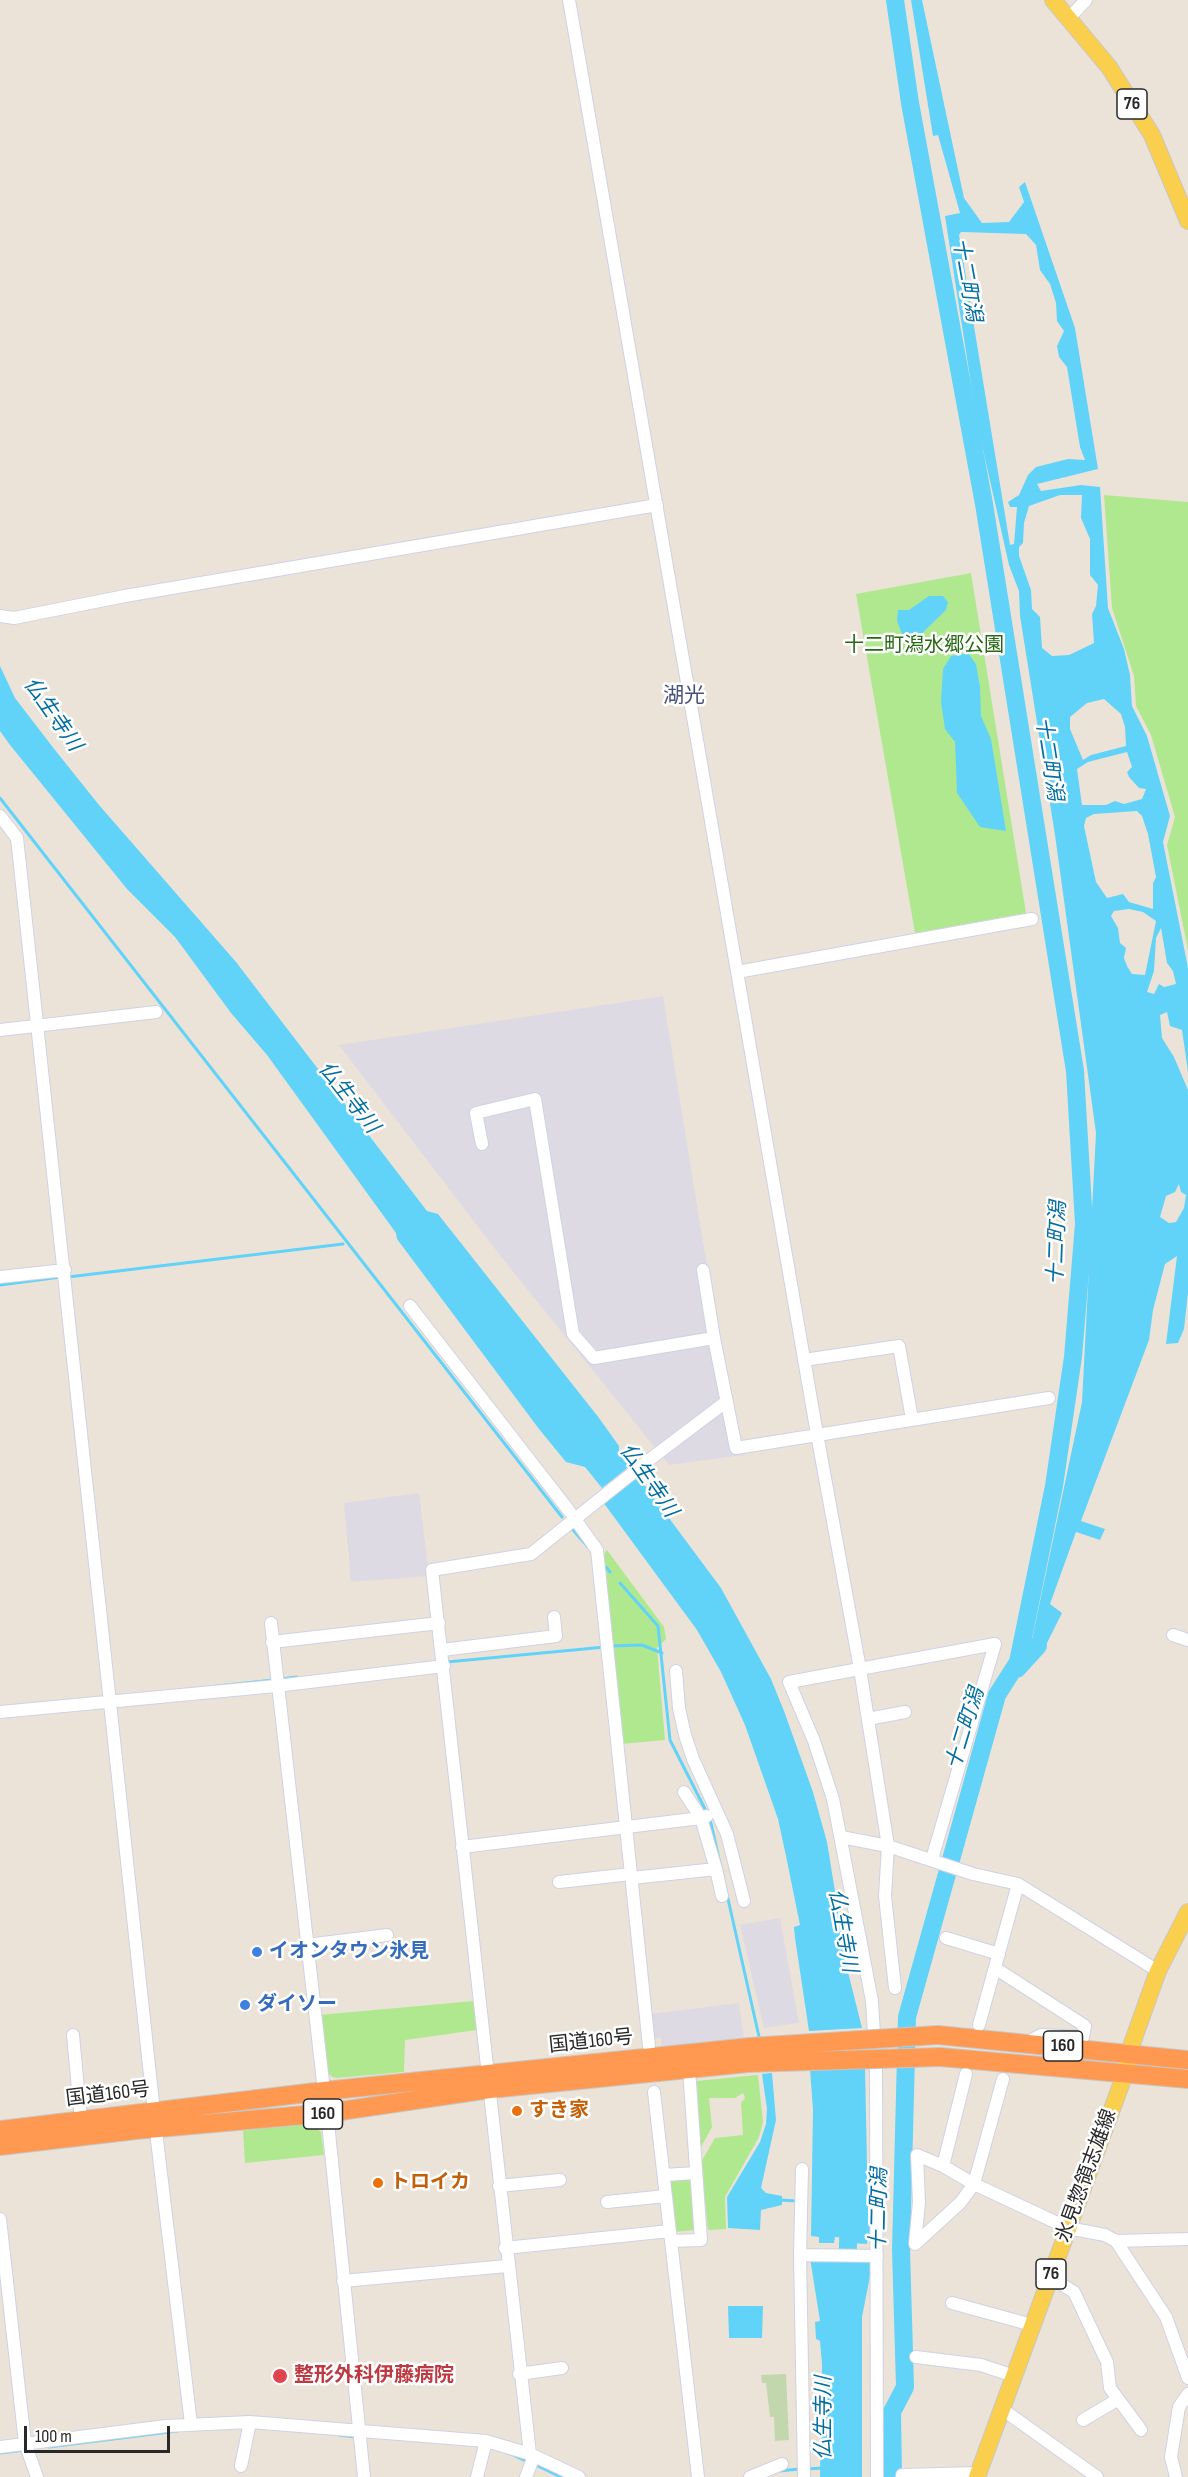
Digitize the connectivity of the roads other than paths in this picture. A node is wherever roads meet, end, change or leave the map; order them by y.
1 (569, 0) edge
2 (1053, 0) edge
3 (1086, 0) edge
4 (1068, 19) junction
5 (1188, 221) edge
6 (657, 505) junction
7 (0, 616) edge
8 (0, 816) edge
9 (1032, 919) dead end
10 (737, 972) junction
11 (156, 1012) dead end
12 (37, 1026) junction
13 (0, 1030) edge
14 (482, 1144) dead end
15 (65, 1270) junction
16 (703, 1270) dead end
17 (0, 1277) edge
18 (410, 1306) dead end
19 (714, 1338) junction
20 (804, 1360) junction
21 (1049, 1398) dead end
22 (727, 1401) junction
23 (912, 1419) junction
24 (817, 1434) junction
25 (554, 1617) dead end
26 (271, 1623) dead end
27 (439, 1623) junction
28 (1173, 1635) dead end
29 (1188, 1640) edge
30 (272, 1642) junction
31 (442, 1650) junction
32 (444, 1666) junction
33 (860, 1669) junction
34 (676, 1671) dead end
35 (276, 1686) junction
36 (110, 1700) junction
37 (0, 1712) edge
38 (905, 1712) dead end
39 (868, 1719) junction
40 (684, 1792) dead end
41 (718, 1810) junction
42 (701, 1818) junction
43 (627, 1827) junction
44 (841, 1837) junction
45 (888, 1846) junction
46 (462, 1847) junction
47 (932, 1859) junction
48 (716, 1869) junction
49 (632, 1876) junction
50 (558, 1882) dead end
51 (1018, 1884) junction
52 (722, 1896) dead end
53 (744, 1901) dead end
54 (1188, 1912) edge
55 (387, 1935) dead end
56 (946, 1938) dead end
57 (307, 1945) junction
58 (999, 1954) junction
59 (994, 1968) junction
60 (1158, 1971) junction
61 (895, 1988) dead end
62 (979, 2025) dead end
63 (73, 2035) dead end
64 (1025, 2043) junction
65 (649, 2046) dead end
66 (1129, 2052) junction
67 (749, 2055) junction
68 (1188, 2060) edge
69 (689, 2069) junction
70 (1126, 2072) junction
71 (966, 2074) dead end
72 (1003, 2079) dead end
73 (1188, 2079) edge
74 (489, 2082) junction
75 (324, 2091) junction
76 (654, 2092) dead end
77 (327, 2113) junction
78 (155, 2120) junction
79 (81, 2121) junction
80 (0, 2130) edge
81 (0, 2146) edge
82 (943, 2166) junction
83 (802, 2169) dead end
84 (696, 2174) junction
85 (664, 2175) junction
86 (560, 2180) dead end
87 (974, 2184) junction
88 (499, 2186) junction
89 (666, 2196) junction
90 (607, 2202) dead end
91 (0, 2219) edge
92 (1068, 2228) junction
93 (670, 2236) junction
94 (1188, 2239) edge
95 (1116, 2241) junction
96 (506, 2248) junction
97 (800, 2255) junction
98 (877, 2256) junction
99 (507, 2266) junction
100 (1050, 2277) junction
101 (343, 2281) junction
102 (952, 2303) dead end
103 (1032, 2325) junction
104 (916, 2357) dead end
105 (562, 2368) dead end
106 (519, 2374) junction
107 (1014, 2376) junction
108 (1188, 2378) edge
109 (1188, 2394) edge
110 (1117, 2400) junction
111 (1002, 2409) junction
112 (1083, 2420) dead end
113 (250, 2421) junction
114 (191, 2424) junction
115 (357, 2430) junction
116 (1141, 2430) dead end
117 (486, 2441) junction
118 (25, 2443) junction
119 (0, 2447) edge
120 (532, 2455) junction
121 (782, 2464) dead end
122 (241, 2466) dead end
123 (902, 2475) dead end
124 (978, 2475) edge
125 (37, 2477) edge
126 (364, 2477) edge
127 (477, 2477) edge
128 (526, 2477) edge
129 (579, 2477) edge
130 (698, 2477) edge
131 (750, 2477) edge
132 (804, 2477) edge
133 (877, 2477) edge
134 (1097, 2477) edge
135 (1176, 2477) edge

1 - 6 street
2 - 4 main road, 76
3 - 4 street
4 - 5 main road, 76
6 - 7 street
6 - 10 street
8 - 12 street
9 - 10 street
10 - 20 street
11 - 12 street
12 - 13 street
12 - 15 street
14 - 19 street
15 - 17 street
15 - 36 street
16 - 19 street
18 - 43 street
19 - 22 street
20 - 23 street
20 - 24 street
21 - 23 street
22 - 24 street
22 - 27 street
23 - 24 street
24 - 33 street
25 - 31 street
26 - 30 street
27 - 30 street
27 - 31 street
28 - 29 street
30 - 35 street
31 - 32 street
32 - 35 street
32 - 46 street
33 - 39 street
33 - 44 street
33 - 47 street
34 - 41 street
35 - 36 street
35 - 57 street
36 - 37 street
36 - 78 street
38 - 39 street
39 - 45 street
40 - 42 street
41 - 42 street
41 - 53 street
42 - 43 street
42 - 48 street
43 - 46 street
43 - 49 street
44 - 45 street
44 - 98 street
45 - 47 street
45 - 61 street
46 - 74 street
47 - 51 street
48 - 49 street
48 - 52 street
49 - 50 street
49 - 65 street
51 - 58 street
51 - 60 street
54 - 60 main road, 氷見惣領志雄線 / 76
55 - 57 street
56 - 58 street
57 - 75 street
58 - 59 street
59 - 62 street
59 - 64 street
60 - 66 main road, 氷見惣領志雄線 / 76
63 - 79 street
64 - 66 highway, 国道160号 / 160
64 - 67 highway, 国道160号 / 160, bridge
66 - 68 highway, 国道160号 / 160
66 - 70 main road, 氷見惣領志雄線 / 76
67 - 69 highway, 国道160号 / 160
67 - 70 highway, 国道160号 / 160, bridge
67 - 74 highway, 国道160号 / 160
69 - 74 highway, 国道160号 / 160
69 - 84 street
70 - 73 highway, 国道160号 / 160
70 - 92 main road, 氷見惣領志雄線 / 76
71 - 82 street
72 - 87 street
74 - 75 highway, 国道160号 / 160
74 - 77 highway, 国道160号 / 160
74 - 88 street
75 - 78 highway, 国道160号 / 160
76 - 85 street
77 - 78 highway, 国道160号 / 160
77 - 101 street
78 - 79 highway, 国道160号 / 160
78 - 81 highway, 国道160号 / 160
78 - 114 street
79 - 80 highway, 国道160号 / 160
82 - 87 street
82 - 87 street
83 - 97 street
84 - 85 street
84 - 93 street
85 - 89 street
86 - 88 street
87 - 92 street
88 - 96 street
89 - 90 street
89 - 93 street
91 - 118 street
92 - 95 street
92 - 100 main road, 氷見惣領志雄線 / 76
93 - 96 street
93 - 130 street
94 - 95 street
95 - 108 street
96 - 99 street
97 - 98 street
97 - 132 street
98 - 133 street
99 - 101 street
99 - 106 street
100 - 103 main road, 氷見惣領志雄線 / 76
100 - 110 street
101 - 115 street
102 - 103 street
103 - 107 main road, 氷見惣領志雄線 / 76
104 - 107 street
105 - 106 street
106 - 120 street
107 - 111 main road, 氷見惣領志雄線 / 76
109 - 135 street
110 - 112 street
110 - 116 street
111 - 124 main road, 氷見惣領志雄線 / 76
111 - 134 street
113 - 114 street
113 - 115 street
113 - 122 street
114 - 118 street
115 - 117 street
115 - 126 street
117 - 120 street
117 - 127 street
118 - 119 street
118 - 125 street
120 - 128 street
120 - 129 street
121 - 131 street
123 - 124 street

